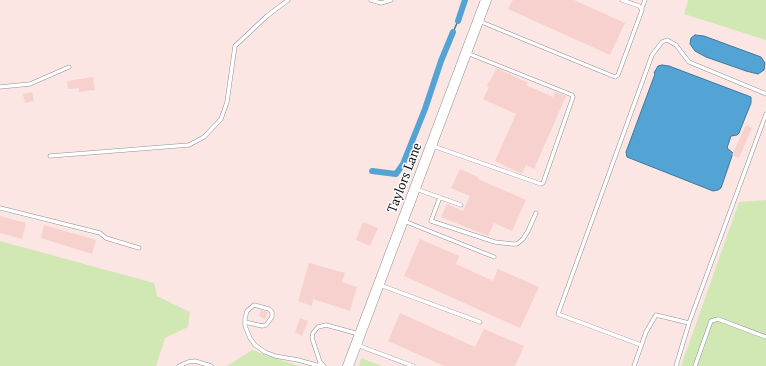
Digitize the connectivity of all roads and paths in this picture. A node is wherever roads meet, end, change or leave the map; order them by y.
1 (288, 0) edge
2 (371, 0) edge
3 (391, 0) edge
4 (486, 0) edge
5 (622, 0) edge
6 (644, 0) edge
7 (642, 8) junction
8 (479, 21) junction
9 (467, 52) junction
10 (69, 67) dead end
11 (0, 87) edge
12 (766, 94) edge
13 (766, 114) edge
14 (432, 146) junction
15 (50, 156) dead end
16 (415, 188) junction
17 (440, 197) junction
18 (461, 205) dead end
19 (0, 208) edge
20 (536, 214) dead end
21 (403, 221) junction
22 (139, 248) dead end
23 (494, 257) dead end
24 (379, 284) junction
25 (245, 322) junction
26 (480, 322) dead end
27 (689, 324) junction
28 (360, 335) junction
29 (766, 337) edge
30 (356, 345) junction
31 (641, 345) junction
32 (179, 366) edge
33 (210, 366) edge
34 (323, 366) edge
35 (348, 366) edge
36 (413, 366) edge
37 (634, 366) edge
38 (676, 366) edge
39 (695, 366) edge

1 - 15 lane
2 - 3 lane
4 - 8 street, Taylors Lane
5 - 7 lane
6 - 7 lane
7 - 8 lane
8 - 9 street, Taylors Lane
9 - 14 street, Taylors Lane
9 - 14 lane
10 - 11 lane
12 - 31 lane
13 - 27 lane
14 - 16 street, Taylors Lane
16 - 17 lane
16 - 21 street, Taylors Lane
17 - 18 lane
17 - 20 lane
19 - 22 lane
21 - 23 lane
21 - 24 street, Taylors Lane
24 - 26 lane
24 - 28 street, Taylors Lane
25 - 25 lane
25 - 34 lane
27 - 31 lane
27 - 38 lane
28 - 30 street, Taylors Lane
28 - 34 lane
29 - 39 lane
30 - 35 street, Taylors Lane
30 - 36 lane
31 - 37 lane
32 - 33 lane

